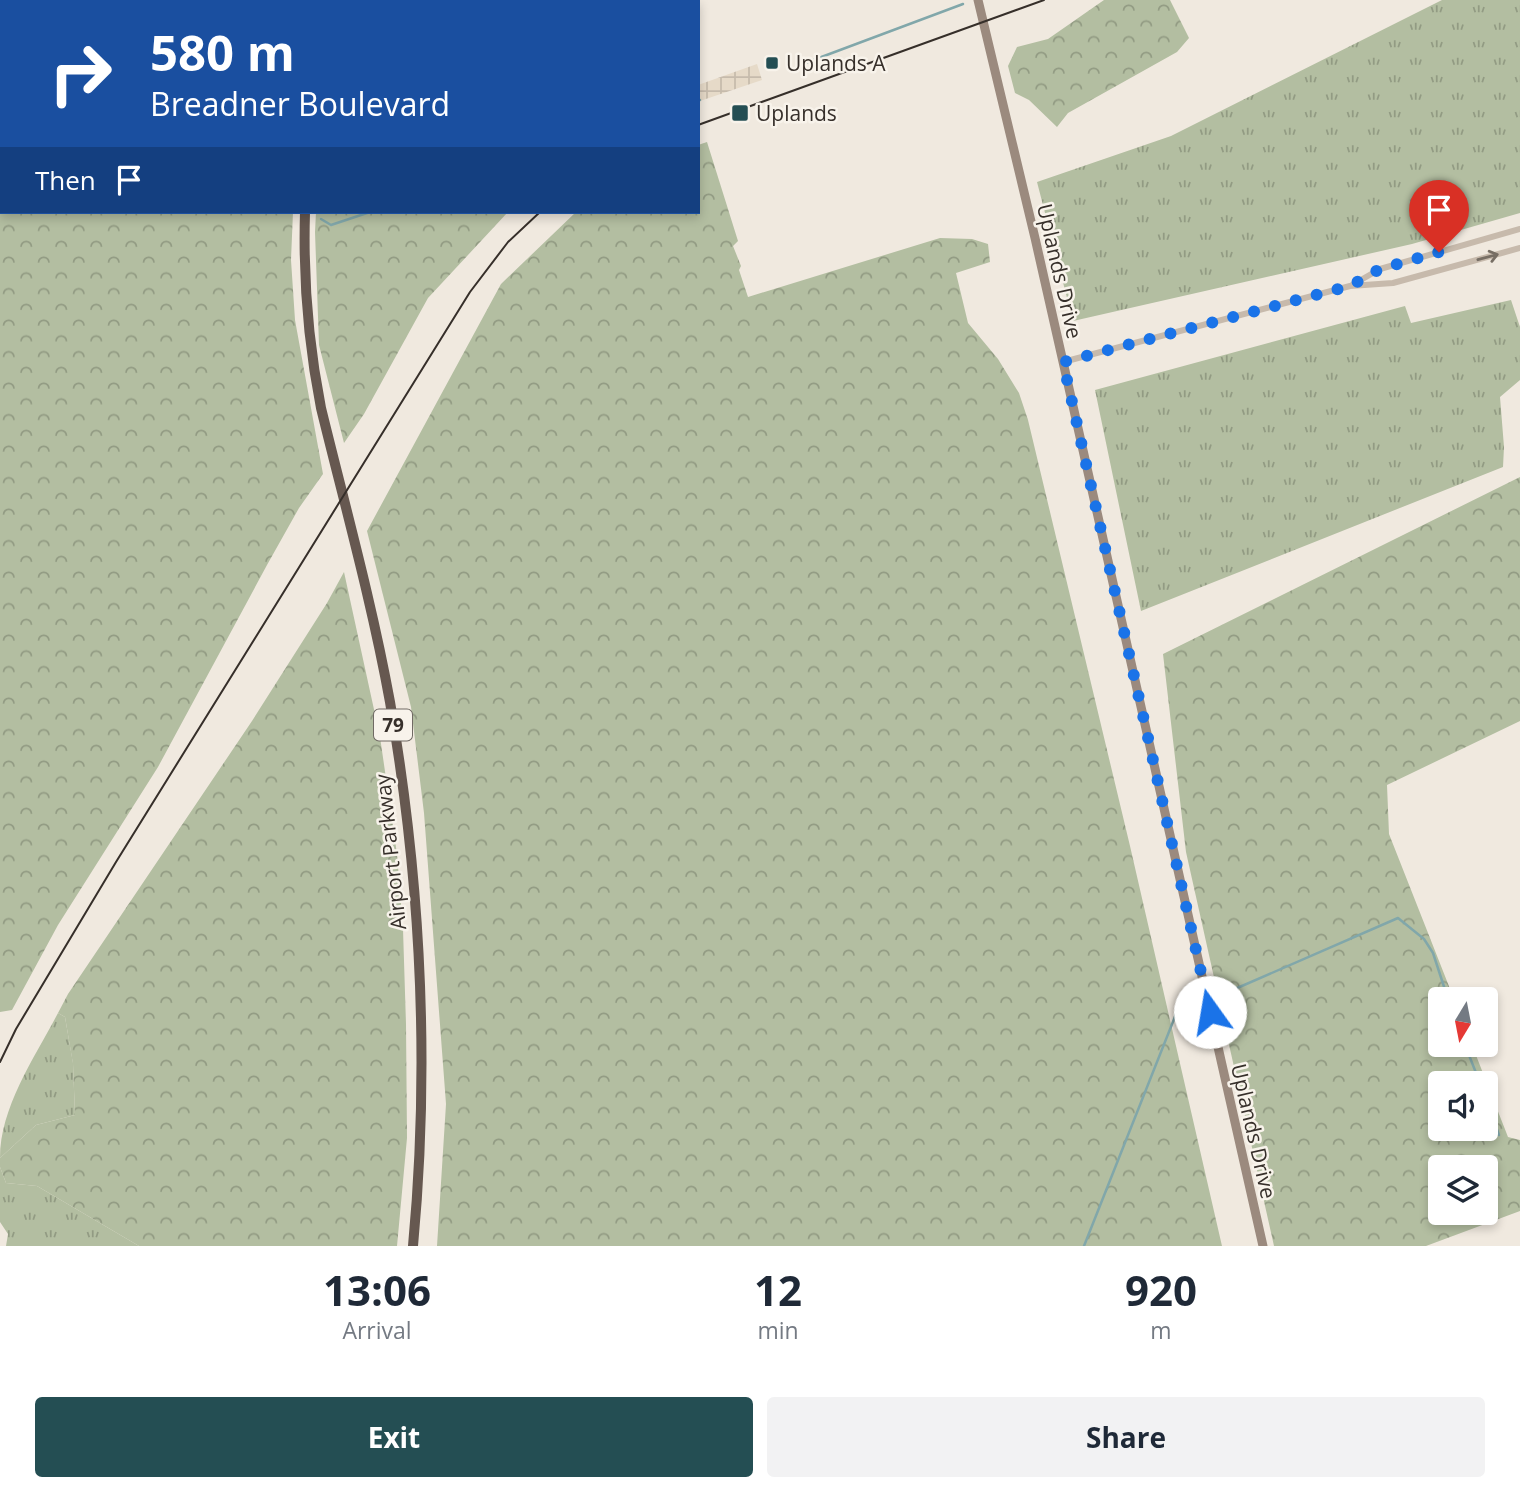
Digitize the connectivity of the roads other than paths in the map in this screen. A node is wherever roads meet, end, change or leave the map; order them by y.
1 (978, 0) edge
2 (305, 214) edge
3 (1520, 229) edge
4 (1520, 248) edge
5 (1350, 286) junction
6 (1063, 362) junction
7 (413, 1246) edge
8 (1262, 1246) edge

1 - 6 main road, Uplands Drive
2 - 7 highway, Airport Parkway / 79
3 - 5 street
5 -> 4 street
5 - 6 street
6 - 8 main road, Uplands Drive

